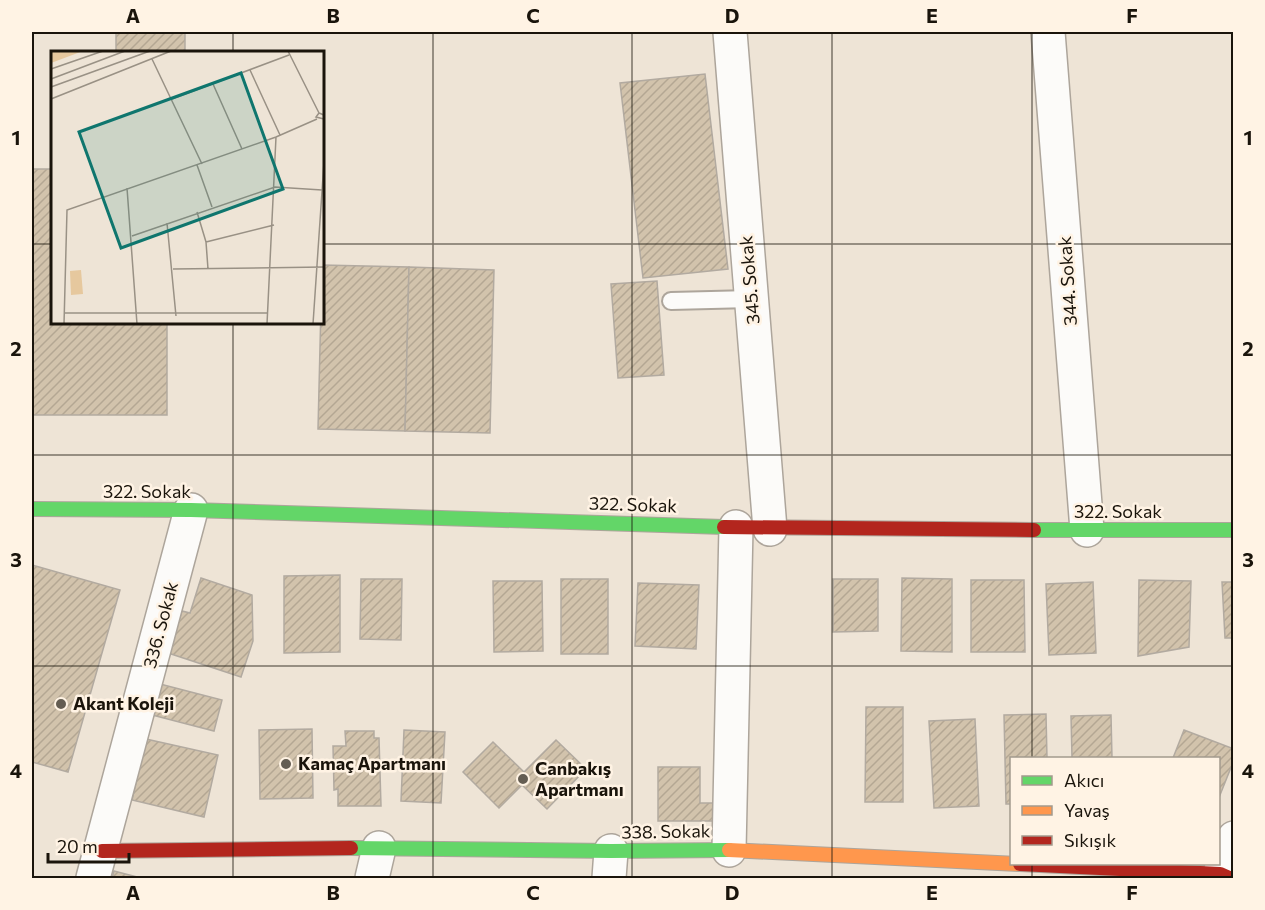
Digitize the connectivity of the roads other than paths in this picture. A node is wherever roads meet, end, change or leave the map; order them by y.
1 (730, 32) edge
2 (1048, 32) edge
3 (752, 300) junction
4 (671, 301) dead end
5 (32, 509) edge
6 (191, 510) junction
7 (736, 527) junction
8 (770, 528) junction
9 (1087, 530) junction
10 (1233, 530) edge
11 (1233, 838) edge
12 (729, 850) junction
13 (376, 863) edge
14 (98, 865) edge
15 (610, 865) edge
16 (1222, 877) edge

1 - 3 street, 345. Sokak
2 - 9 street, 344. Sokak
3 - 4 lane
3 - 8 street, 345. Sokak
5 - 6 street, 322. Sokak
6 - 7 street, 322. Sokak
6 - 14 street, 336. Sokak
7 - 8 street, 322. Sokak
7 - 12 street
8 - 9 street, 322. Sokak
9 - 10 street, 322. Sokak
11 - 16 street
12 - 15 street, 338. Sokak
12 - 16 street, 338. Sokak
13 - 14 street, 338. Sokak
13 - 15 street, 338. Sokak

